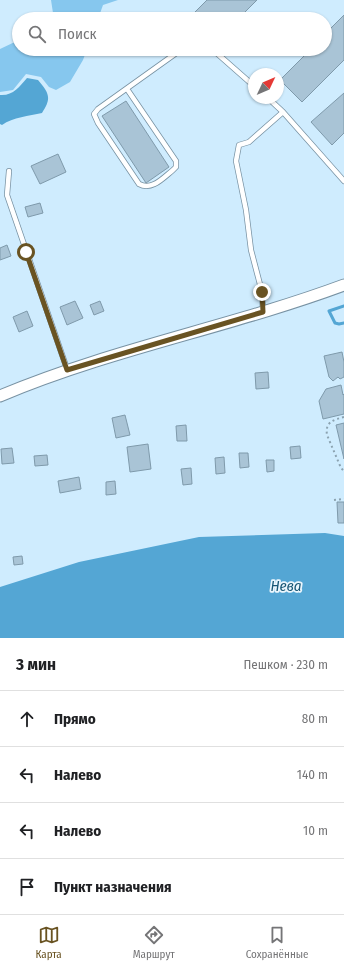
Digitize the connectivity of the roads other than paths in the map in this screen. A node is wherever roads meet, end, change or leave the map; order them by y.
1 (172, 56) edge
2 (220, 56) edge
3 (248, 81) edge
4 (127, 89) junction
5 (275, 104) edge
6 (284, 112) junction
7 (9, 171) dead end
8 (344, 181) edge
9 (344, 285) edge
10 (263, 312) junction
11 (67, 370) junction
12 (0, 396) edge

1 - 4 lane
2 - 3 lane
4 - 4 lane
5 - 6 lane
6 - 8 lane
6 - 10 lane
7 - 11 lane
9 - 10 street
10 - 11 street
11 - 12 street

